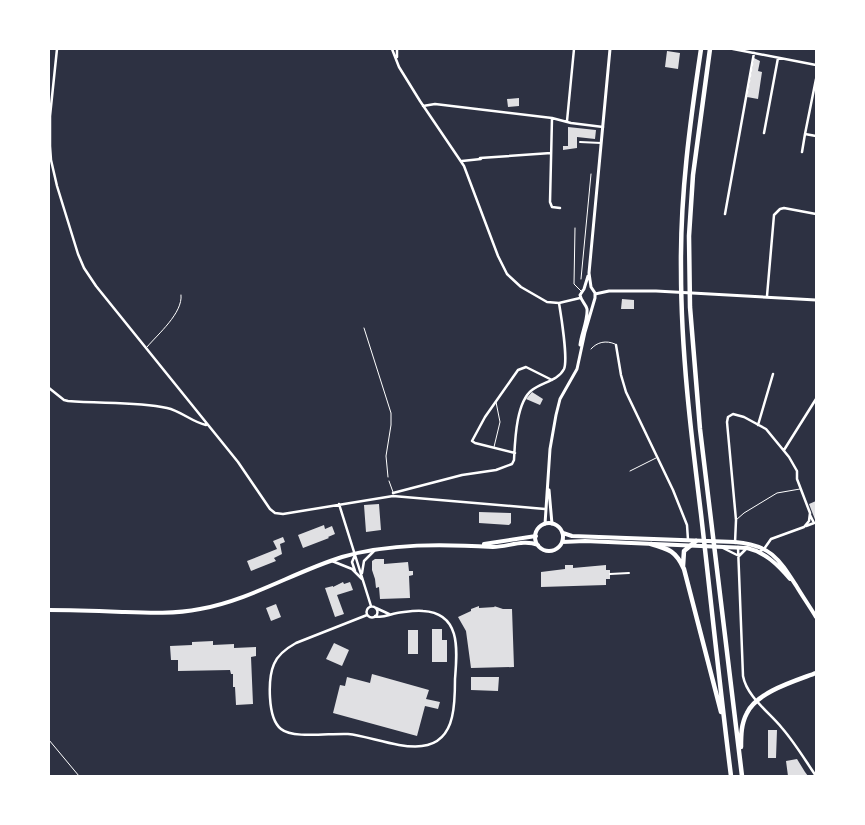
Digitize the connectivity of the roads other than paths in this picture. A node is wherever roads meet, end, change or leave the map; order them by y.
1 (57, 49) edge
2 (392, 49) edge
3 (397, 49) edge
4 (574, 49) edge
5 (610, 49) edge
6 (701, 49) edge
7 (710, 49) edge
8 (732, 49) edge
9 (754, 53) junction
10 (778, 58) junction
11 (397, 59) junction
12 (816, 65) edge
13 (816, 79) edge
14 (423, 106) junction
15 (552, 118) junction
16 (567, 121) junction
17 (603, 127) junction
18 (764, 133) dead end
19 (805, 134) junction
20 (816, 136) edge
21 (580, 142) dead end
22 (601, 143) junction
23 (802, 152) dead end
24 (551, 153) junction
25 (462, 161) junction
26 (560, 208) dead end
27 (725, 214) dead end
28 (816, 214) edge
29 (575, 228) dead end
30 (589, 273) junction
31 (583, 290) junction
32 (592, 290) junction
33 (595, 294) junction
34 (181, 295) dead end
35 (767, 296) junction
36 (580, 298) junction
37 (816, 300) edge
38 (584, 302) junction
39 (593, 302) junction
40 (559, 303) junction
41 (616, 344) joint
42 (146, 348) junction
43 (591, 349) dead end
44 (579, 358) junction
45 (774, 374) dead end
46 (552, 380) junction
47 (49, 388) edge
48 (816, 399) edge
49 (496, 402) junction
50 (207, 425) junction
51 (758, 425) junction
52 (494, 448) junction
53 (784, 450) junction
54 (514, 453) junction
55 (656, 458) junction
56 (630, 472) dead end
57 (389, 480) road end
58 (548, 487) junction
59 (800, 489) junction
60 (393, 495) junction
61 (339, 504) junction
62 (546, 509) junction
63 (810, 513) junction
64 (736, 520) junction
65 (815, 523) edge
66 (545, 524) junction
67 (552, 524) junction
68 (804, 527) junction
69 (563, 533) junction
70 (536, 536) junction
71 (696, 541) joint
72 (562, 542) junction
73 (689, 543) junction
74 (651, 544) junction
75 (737, 544) junction
76 (480, 545) junction
77 (538, 545) junction
78 (719, 546) junction
79 (747, 548) junction
80 (765, 548) junction
81 (374, 550) junction
82 (759, 552) junction
83 (355, 554) junction
84 (738, 556) junction
85 (332, 561) junction
86 (684, 569) junction
87 (355, 571) junction
88 (629, 573) dead end
89 (610, 574) dead end
90 (362, 577) junction
91 (364, 582) junction
92 (796, 586) junction
93 (371, 606) junction
94 (376, 608) junction
95 (49, 610) edge
96 (390, 614) junction
97 (367, 615) junction
98 (375, 616) junction
99 (816, 617) edge
100 (816, 673) edge
101 (726, 739) junction
102 (740, 759) junction
103 (730, 776) edge
104 (742, 776) edge
105 (816, 776) edge

1 - 42 street
2 - 11 street
3 - 11 street
4 - 16 street
5 - 17 street
6 - 101 highway
7 - 102 highway
8 - 9 street
9 - 10 street
9 - 27 street
10 - 12 street
10 - 18 street
11 - 14 street
13 - 19 street
14 - 15 street
14 - 25 street
15 - 16 street
15 - 24 street
16 - 17 street
17 - 22 street
19 - 20 street
19 - 23 street
21 - 22 street
22 - 30 street
24 - 25 street
24 - 26 street
25 - 40 street
28 - 35 street
29 - 31 lane
30 - 31 street
30 - 32 street
31 - 32 street
31 - 36 street
32 - 33 street
33 - 35 street
33 - 39 street
34 - 42 lane
35 - 37 street
36 - 38 street
36 - 40 street
38 - 39 street
38 - 44 street
39 - 44 street
40 - 46 street
41 - 43 lane
41 - 55 street
42 - 50 street
44 - 58 street
45 - 51 street
46 - 49 street
46 - 54 street
47 - 50 street
48 - 53 street
49 - 52 lane
49 - 52 street
50 - 61 street
51 - 53 street
51 - 64 street
52 - 54 street
53 - 59 street
54 - 60 street
55 - 56 lane
55 - 73 street
57 - 60 lane
58 - 62 street
58 - 67 street
59 - 63 street
59 - 64 lane
60 - 61 street
60 - 62 street
61 - 83 street
62 - 66 street
63 - 65 street
63 - 68 street
64 - 75 street
65 - 68 street
66 - 67 main road
66 - 70 main road
67 - 69 main road
68 - 80 street
69 - 72 main road
69 - 73 main road
70 - 76 main road
70 - 77 main road
71 - 73 highway
71 - 75 main road
72 - 74 main road
72 - 77 main road
73 - 74 main road
73 - 78 main road
73 - 86 highway
74 - 86 highway
75 - 78 main road
75 - 79 main road
75 - 80 main road
75 - 84 street
76 - 77 main road
76 - 81 main road
78 - 84 street
79 - 82 main road
79 - 84 street
80 - 82 street
80 - 92 main road
81 - 83 main road
81 - 90 street
82 - 92 main road
83 - 85 main road
83 - 87 street
83 - 90 street
84 - 105 street
85 - 87 street
85 - 95 main road
86 - 101 highway
87 - 91 street
88 - 89 street
90 - 91 street
91 - 93 street
92 - 99 main road
93 - 94 street
93 - 97 street
94 - 96 street
94 - 98 street
96 - 97 street
96 - 98 street
97 - 98 street
100 - 102 highway
101 - 103 highway
102 - 104 highway

